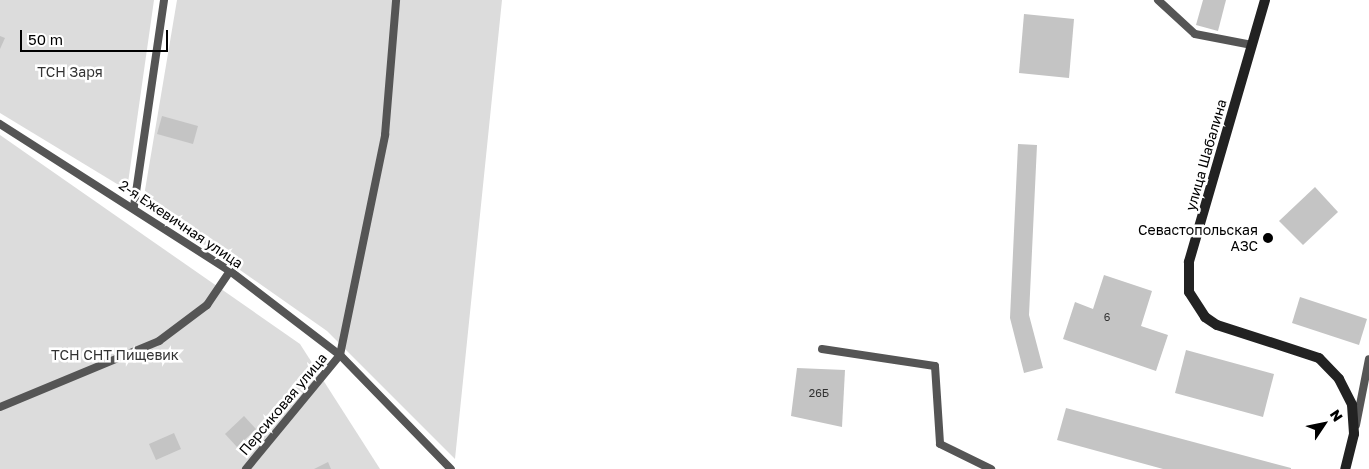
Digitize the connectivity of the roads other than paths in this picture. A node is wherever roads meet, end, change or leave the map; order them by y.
1 (164, 0) edge
2 (396, 0) edge
3 (1158, 0) edge
4 (1265, 0) edge
5 (1252, 45) junction
6 (0, 124) edge
7 (134, 206) junction
8 (230, 271) junction
9 (822, 349) dead end
10 (340, 355) junction
11 (1369, 358) edge
12 (0, 407) edge
13 (1354, 434) junction
14 (246, 469) edge
15 (451, 469) edge
16 (991, 469) edge
17 (1345, 469) edge

1 - 7 lane
2 - 10 lane
3 - 5 lane
4 - 5 main road, улица Шабалина
5 - 13 main road, улица Шабалина
6 - 7 lane, 2-я Ежевичная улица
7 - 8 lane, 2-я Ежевичная улица
8 - 10 lane, 2-я Ежевичная улица
8 - 12 lane
9 - 16 lane
10 - 14 lane, Персиковая улица
10 - 15 lane, 2-я Ежевичная улица
11 - 13 lane
13 - 17 main road, улица Шабалина

